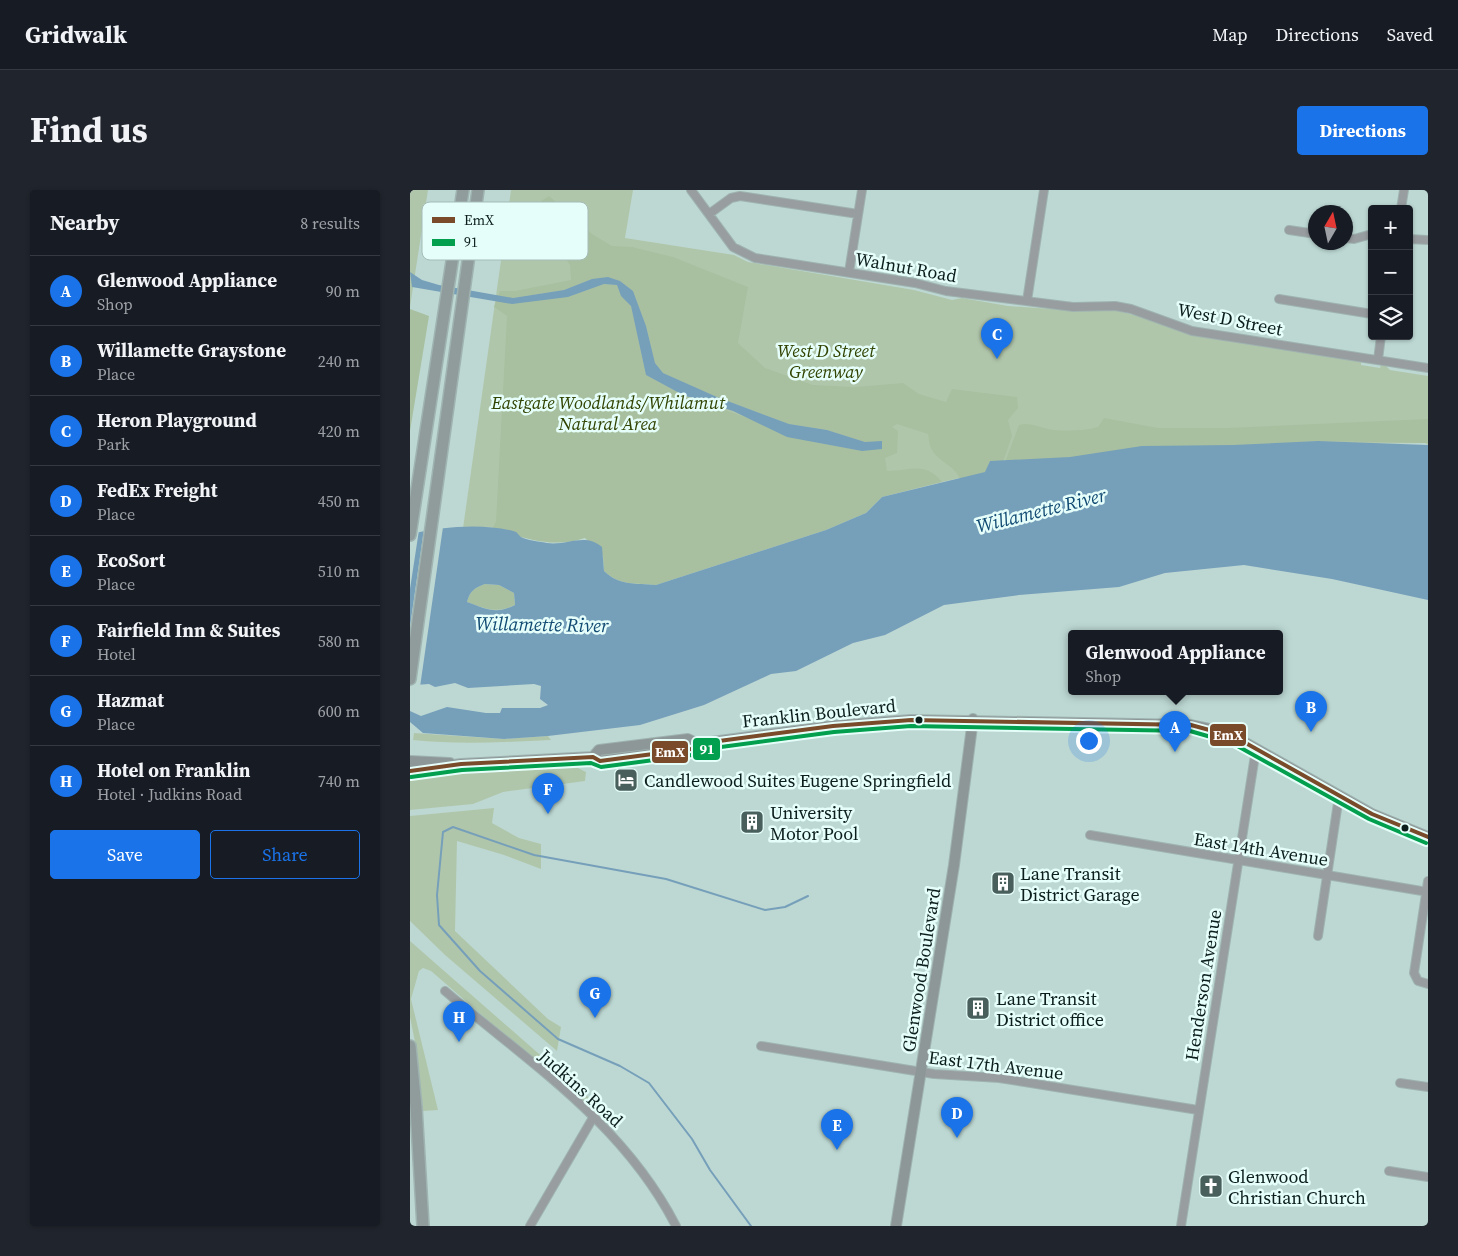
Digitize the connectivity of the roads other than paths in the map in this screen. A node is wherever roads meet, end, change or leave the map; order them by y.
1 (691, 190) edge
2 (862, 190) edge
3 (1044, 190) edge
4 (1404, 190) edge
5 (1402, 205) edge
6 (709, 214) junction
7 (858, 214) junction
8 (1289, 230) dead end
9 (1308, 233) edge
10 (1368, 235) edge
11 (1353, 239) edge
12 (1413, 239) edge
13 (1428, 240) edge
14 (451, 260) edge
15 (469, 260) edge
16 (849, 272) junction
17 (1279, 299) dead end
18 (1027, 301) junction
19 (1368, 313) edge
20 (1380, 340) edge
21 (1378, 360) junction
22 (1428, 368) edge
23 (410, 535) edge
24 (410, 679) edge
25 (973, 719) junction
26 (1256, 749) junction
27 (410, 761) edge
28 (461, 764) junction
29 (410, 771) edge
30 (1339, 796) junction
31 (1090, 835) dead end
32 (1428, 838) edge
33 (1238, 861) junction
34 (1327, 875) junction
35 (1428, 881) edge
36 (1427, 892) edge
37 (1318, 936) dead end
38 (1428, 984) edge
39 (444, 991) dead end
40 (410, 1046) edge
41 (761, 1046) dead end
42 (922, 1072) junction
43 (1400, 1083) dead end
44 (1428, 1087) edge
45 (1198, 1110) junction
46 (594, 1116) junction
47 (1389, 1171) dead end
48 (1428, 1177) edge
49 (423, 1226) edge
50 (530, 1226) edge
51 (676, 1226) edge
52 (896, 1226) edge
53 (1181, 1226) edge

1 - 6 street, Walnut Road
2 - 7 street
3 - 18 street
4 - 5 street
6 - 7 street
6 - 16 street, Walnut Road
7 - 16 street
8 - 9 street
10 - 11 street
12 - 13 street
14 - 23 highway
15 - 24 highway
16 - 18 street, Walnut Road
17 - 19 street
18 - 21 street, West D Street
20 - 21 street
21 - 22 street, West D Street
25 - 26 main road, Franklin Boulevard
25 - 28 main road, Franklin Boulevard
25 - 42 main road, Glenwood Boulevard
26 - 30 main road, Franklin Boulevard
26 - 33 street, Henderson Avenue
27 - 28 main road, Franklin Boulevard
28 - 29 main road, Franklin Boulevard
30 - 32 main road, Franklin Boulevard
30 - 34 street
31 - 33 street, East 14th Avenue
33 - 34 street, East 14th Avenue
33 - 45 street, Henderson Avenue
34 - 36 street, East 14th Avenue
34 - 37 street
35 - 36 street
36 - 38 street
39 - 46 street, Judkins Road
40 - 49 highway
41 - 42 street, East 17th Avenue
42 - 45 street, East 17th Avenue
42 - 52 main road, Glenwood Boulevard
43 - 44 street
45 - 53 street, Henderson Avenue
46 - 50 street
46 - 51 street, Judkins Road
47 - 48 street

